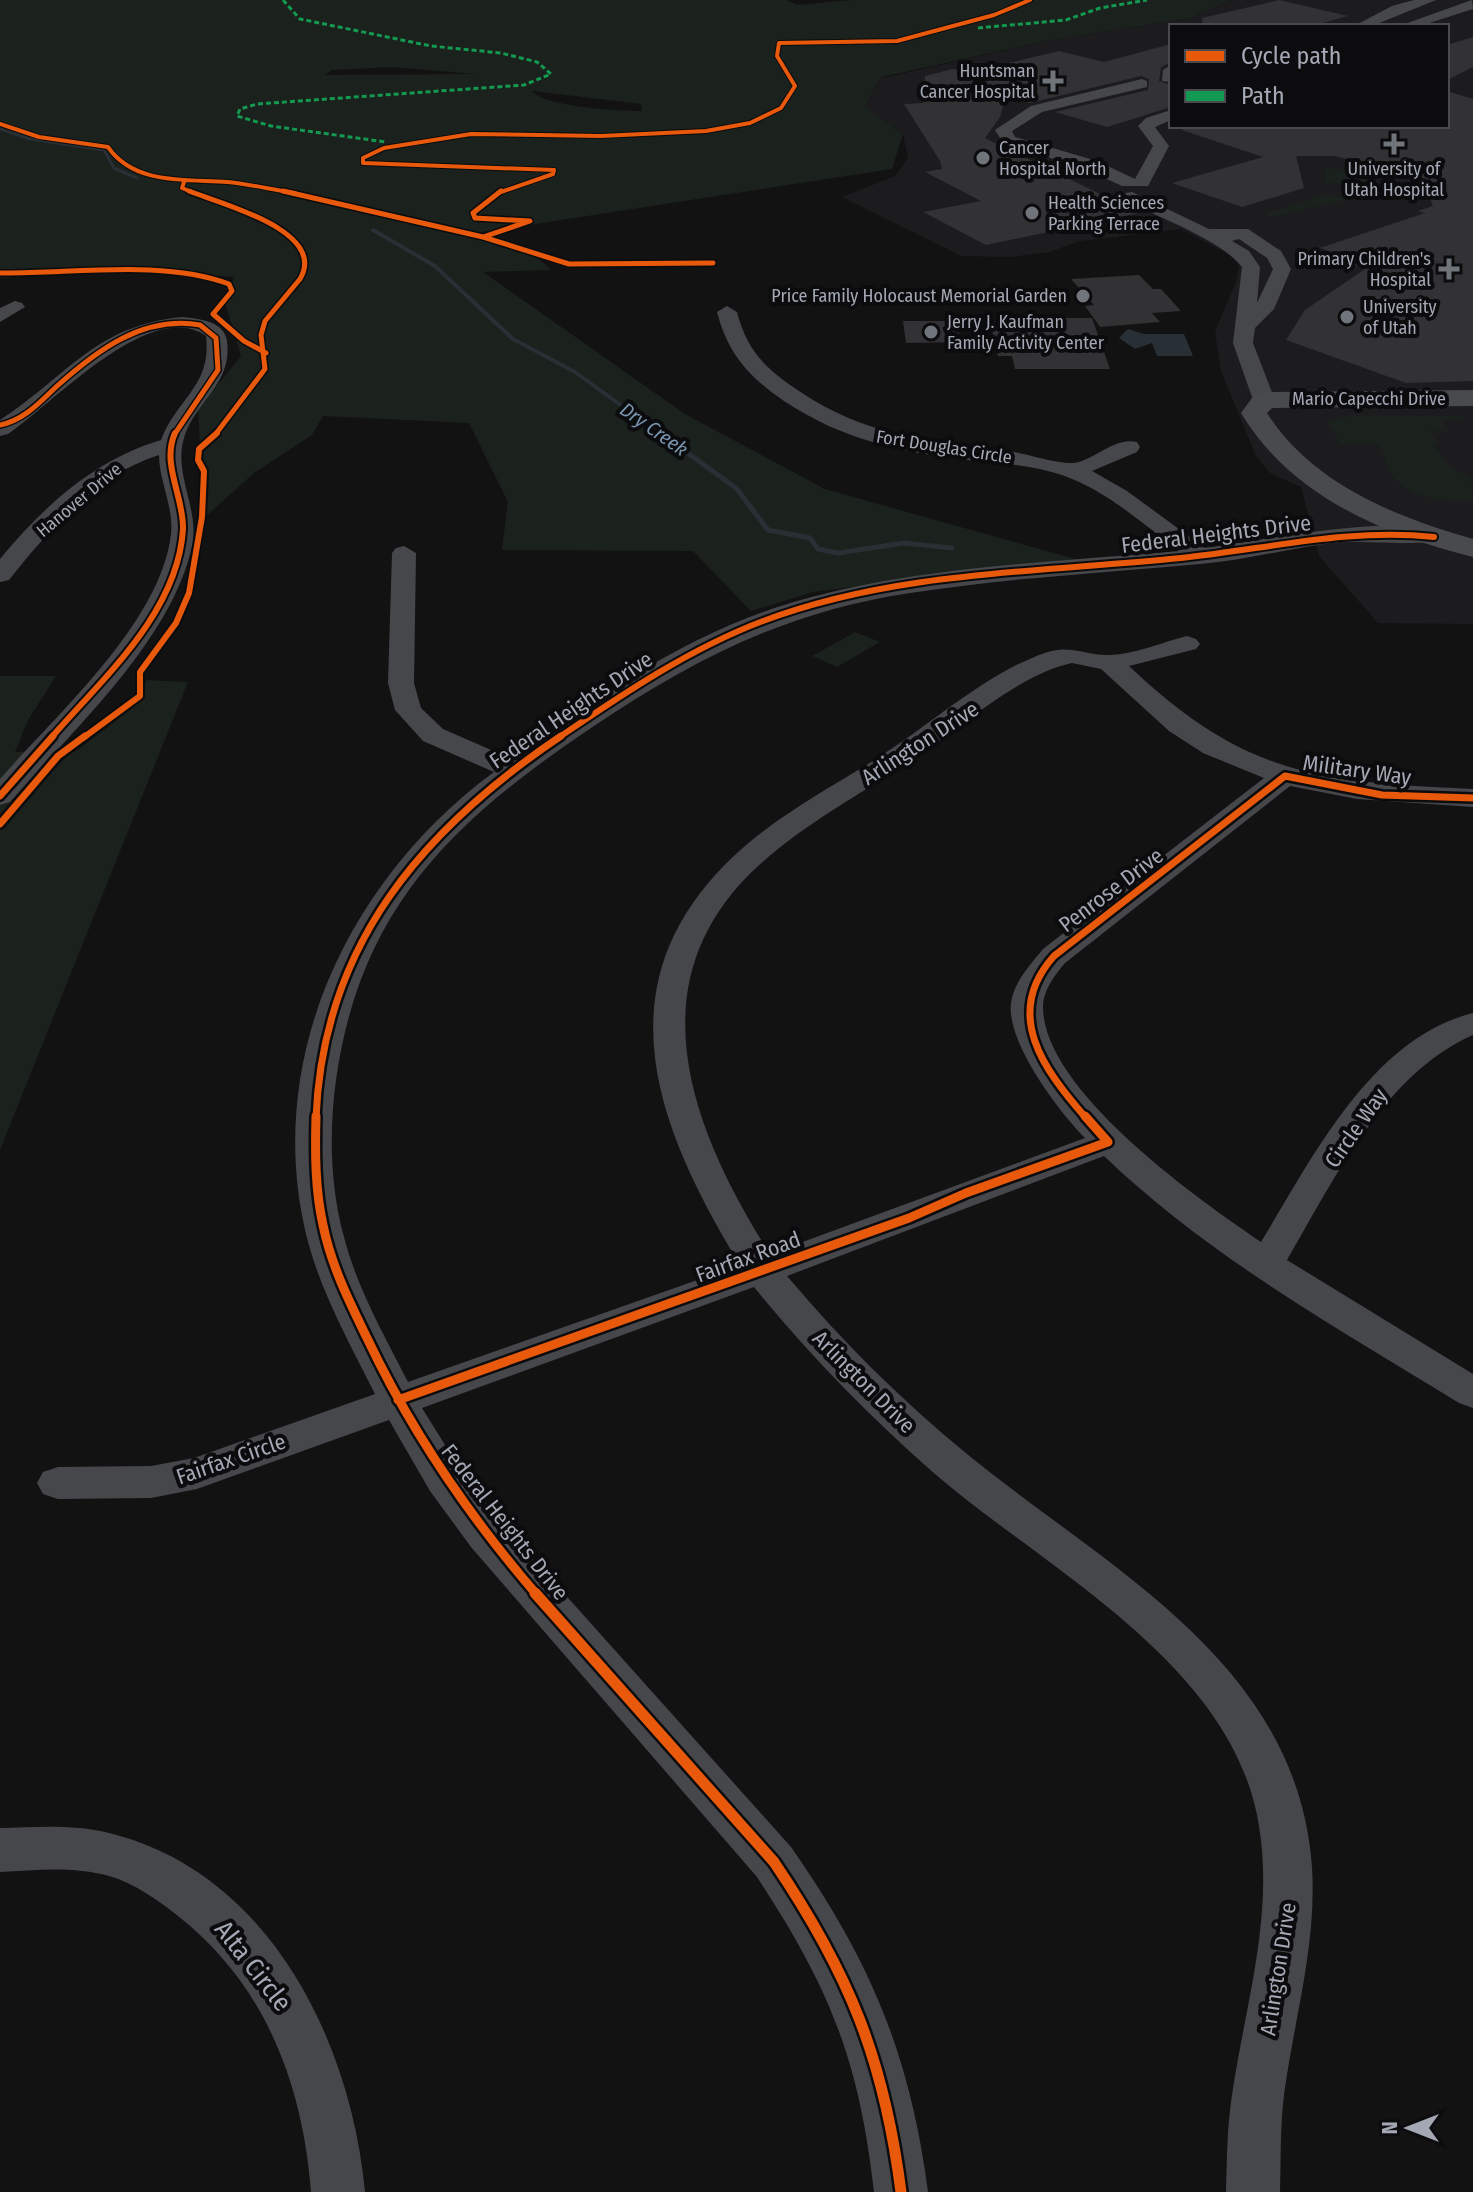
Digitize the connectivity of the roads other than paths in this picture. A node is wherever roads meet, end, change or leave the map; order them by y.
1 (1429, 0) edge
2 (1473, 4) edge
3 (1365, 24) edge
4 (1412, 24) edge
5 (1169, 75) edge
6 (1169, 116) edge
7 (1134, 187) junction
8 (1209, 228) junction
9 (727, 312) dead end
10 (1246, 325) junction
11 (1473, 398) edge
12 (1264, 400) junction
13 (4, 426) edge
14 (171, 444) junction
15 (1129, 447) dead end
16 (1073, 471) junction
17 (1362, 521) junction
18 (1473, 538) edge
19 (1473, 548) edge
20 (404, 553) dead end
21 (1202, 557) junction
22 (0, 575) edge
23 (1187, 644) dead end
24 (1110, 663) junction
25 (512, 769) junction
26 (1285, 776) junction
27 (0, 796) edge
28 (1473, 798) edge
29 (1473, 1023) edge
30 (1108, 1142) junction
31 (1267, 1262) junction
32 (764, 1270) junction
33 (1473, 1393) edge
34 (398, 1400) junction
35 (58, 1483) dead end
36 (0, 1850) edge
37 (338, 2192) edge
38 (901, 2192) edge
39 (1253, 2192) edge

1 - 3 street
2 - 4 street
5 - 7 street
6 - 7 street
7 - 8 street
7 - 8 street
8 - 10 street
8 - 10 street
9 - 16 street, Fort Douglas Circle
10 - 12 street
11 - 12 main road, Mario Capecchi Drive
12 - 17 main road
12 - 18 main road
13 - 14 street
14 - 22 street, Hanover Drive
14 - 27 street
15 - 16 street
16 - 21 street, Fort Douglas Circle
17 - 19 main road
17 - 21 street, Federal Heights Drive
20 - 25 street
21 - 25 street, Federal Heights Drive
23 - 24 street
24 - 26 street, Military Way
24 - 32 street, Arlington Drive
25 - 34 street, Federal Heights Drive
26 - 28 street, Military Way
26 - 30 street, Penrose Drive
29 - 31 street, Circle Way
30 - 31 street, Penrose Drive
30 - 32 street, Fairfax Road
31 - 33 street, Penrose Drive
32 - 34 street, Fairfax Road
32 - 39 street, Arlington Drive
34 - 35 street, Fairfax Circle
34 - 38 street, Federal Heights Drive
36 - 37 street, Alta Circle

